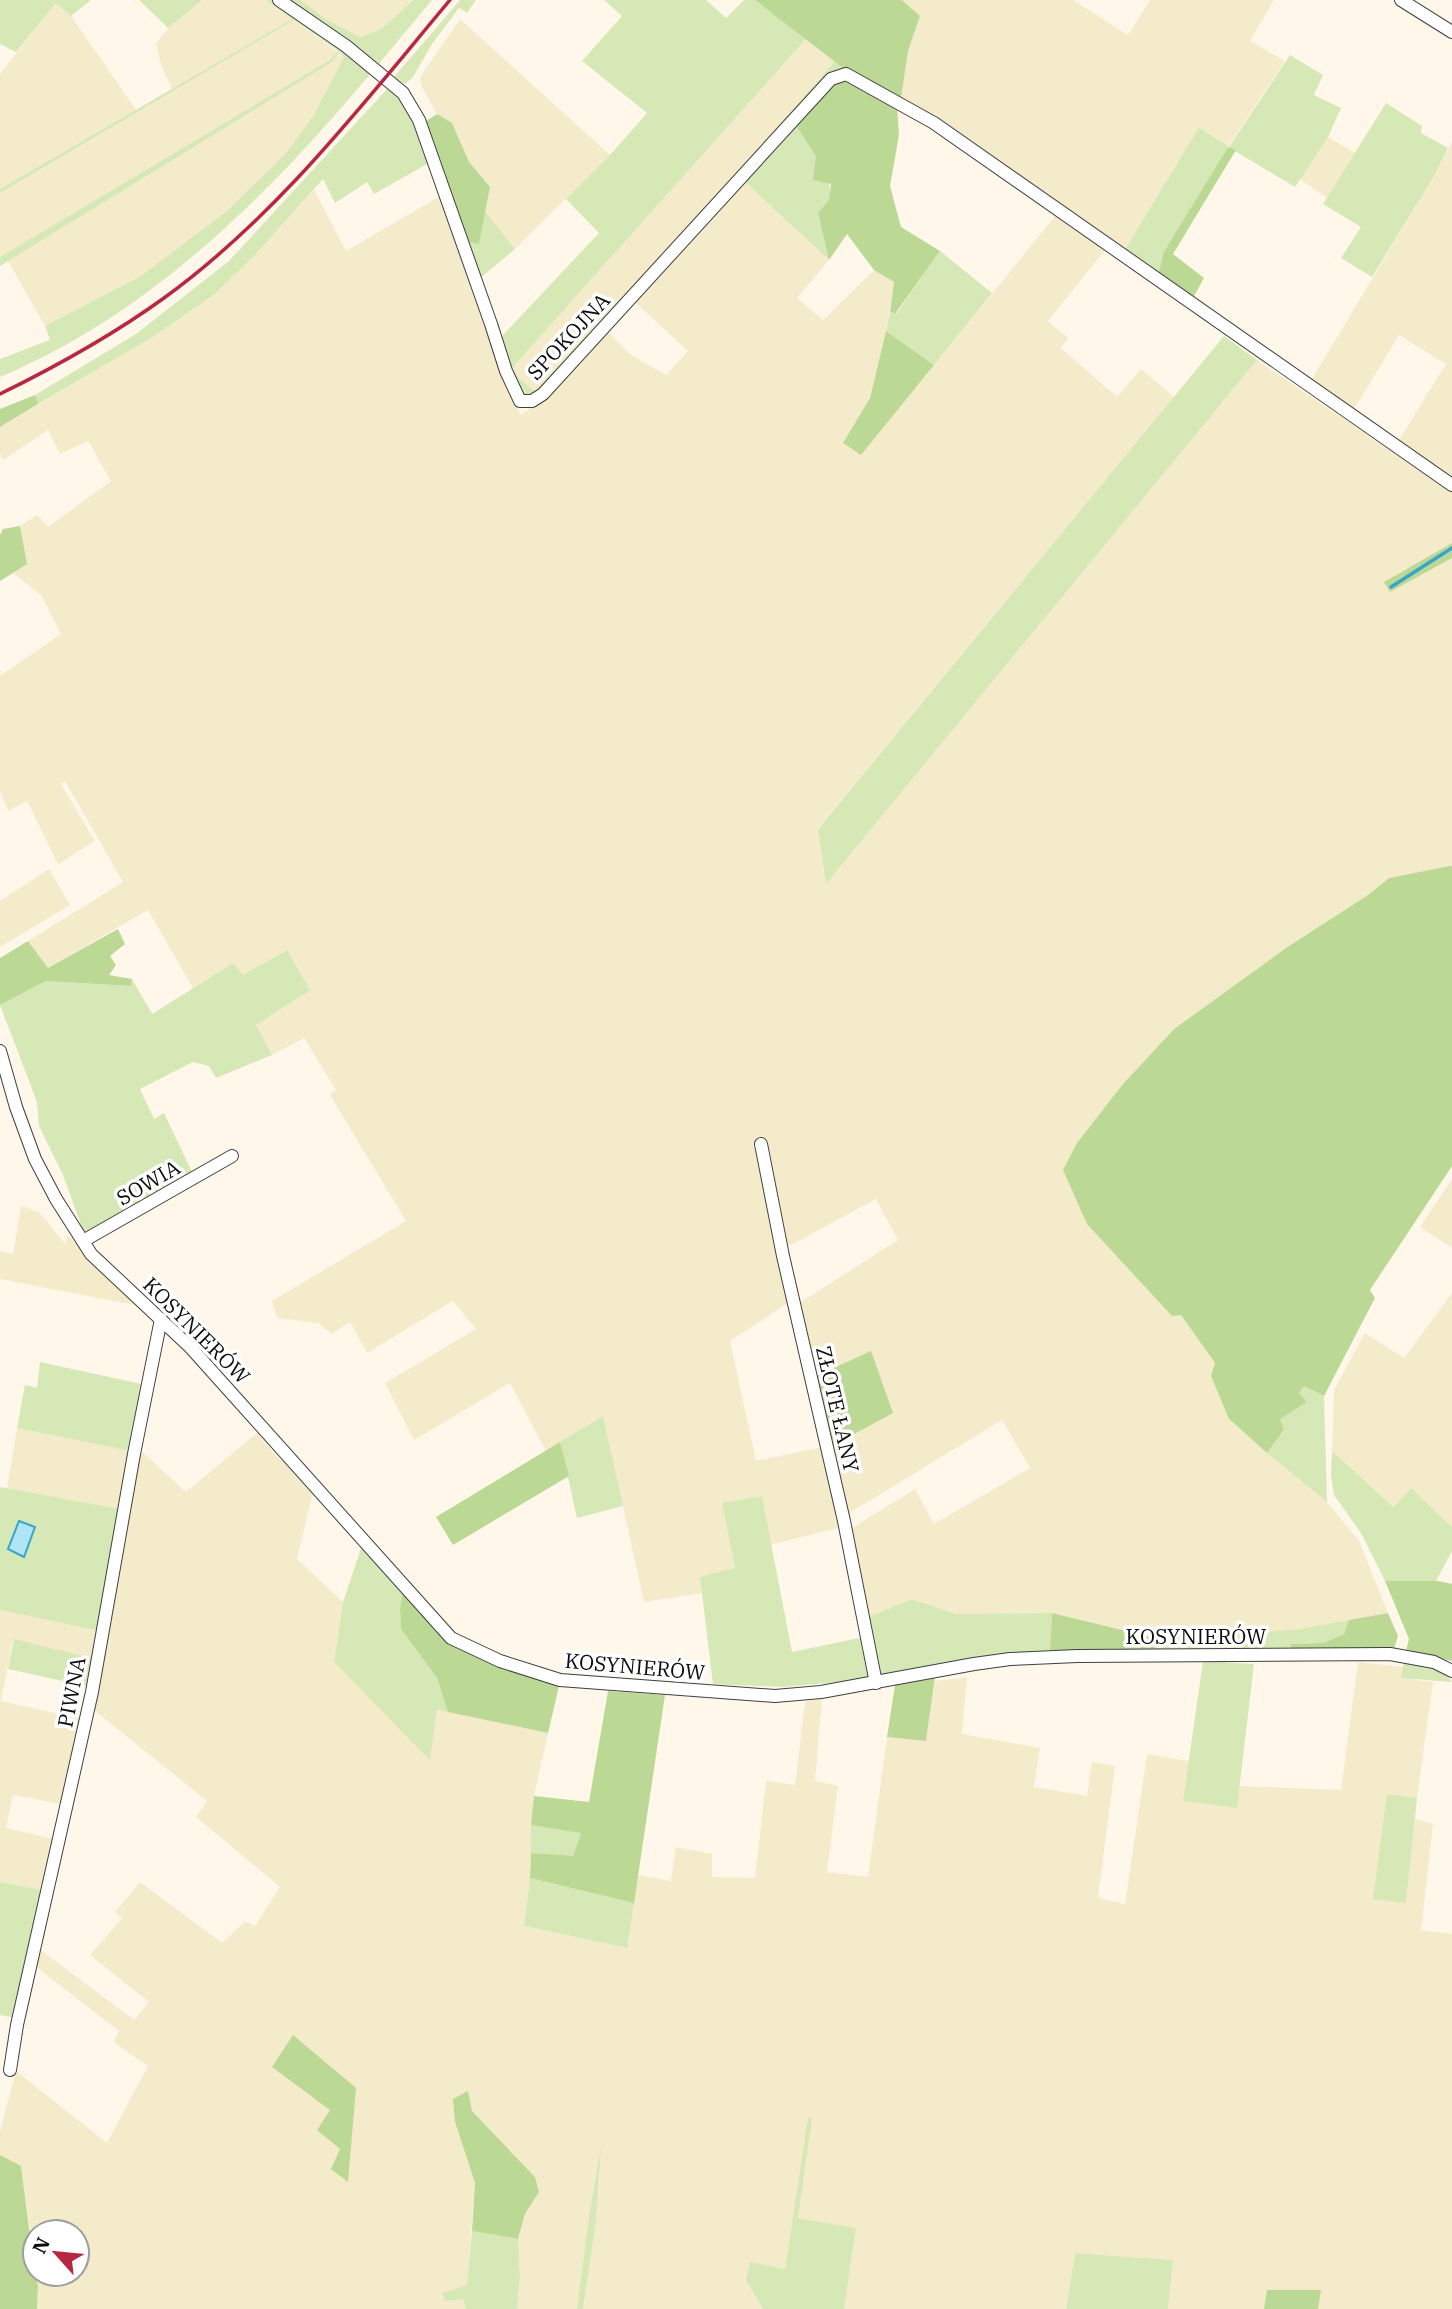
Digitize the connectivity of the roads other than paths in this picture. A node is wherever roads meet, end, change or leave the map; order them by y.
1 (278, 0) edge
2 (1401, 0) edge
3 (1452, 32) edge
4 (1452, 485) edge
5 (0, 1051) edge
6 (761, 1144) dead end
7 (232, 1156) dead end
8 (83, 1241) junction
9 (161, 1319) junction
10 (1452, 1671) edge
11 (876, 1683) junction
12 (10, 2070) dead end

1 - 4 street, SPOKOJNA
2 - 3 street
5 - 8 street, KOSYNIERÓW
6 - 11 street, ZŁOTE ŁANY
7 - 8 street, SOWIA
8 - 9 street, KOSYNIERÓW
9 - 11 street, KOSYNIERÓW
9 - 12 street, PIWNA
10 - 11 street, KOSYNIERÓW

